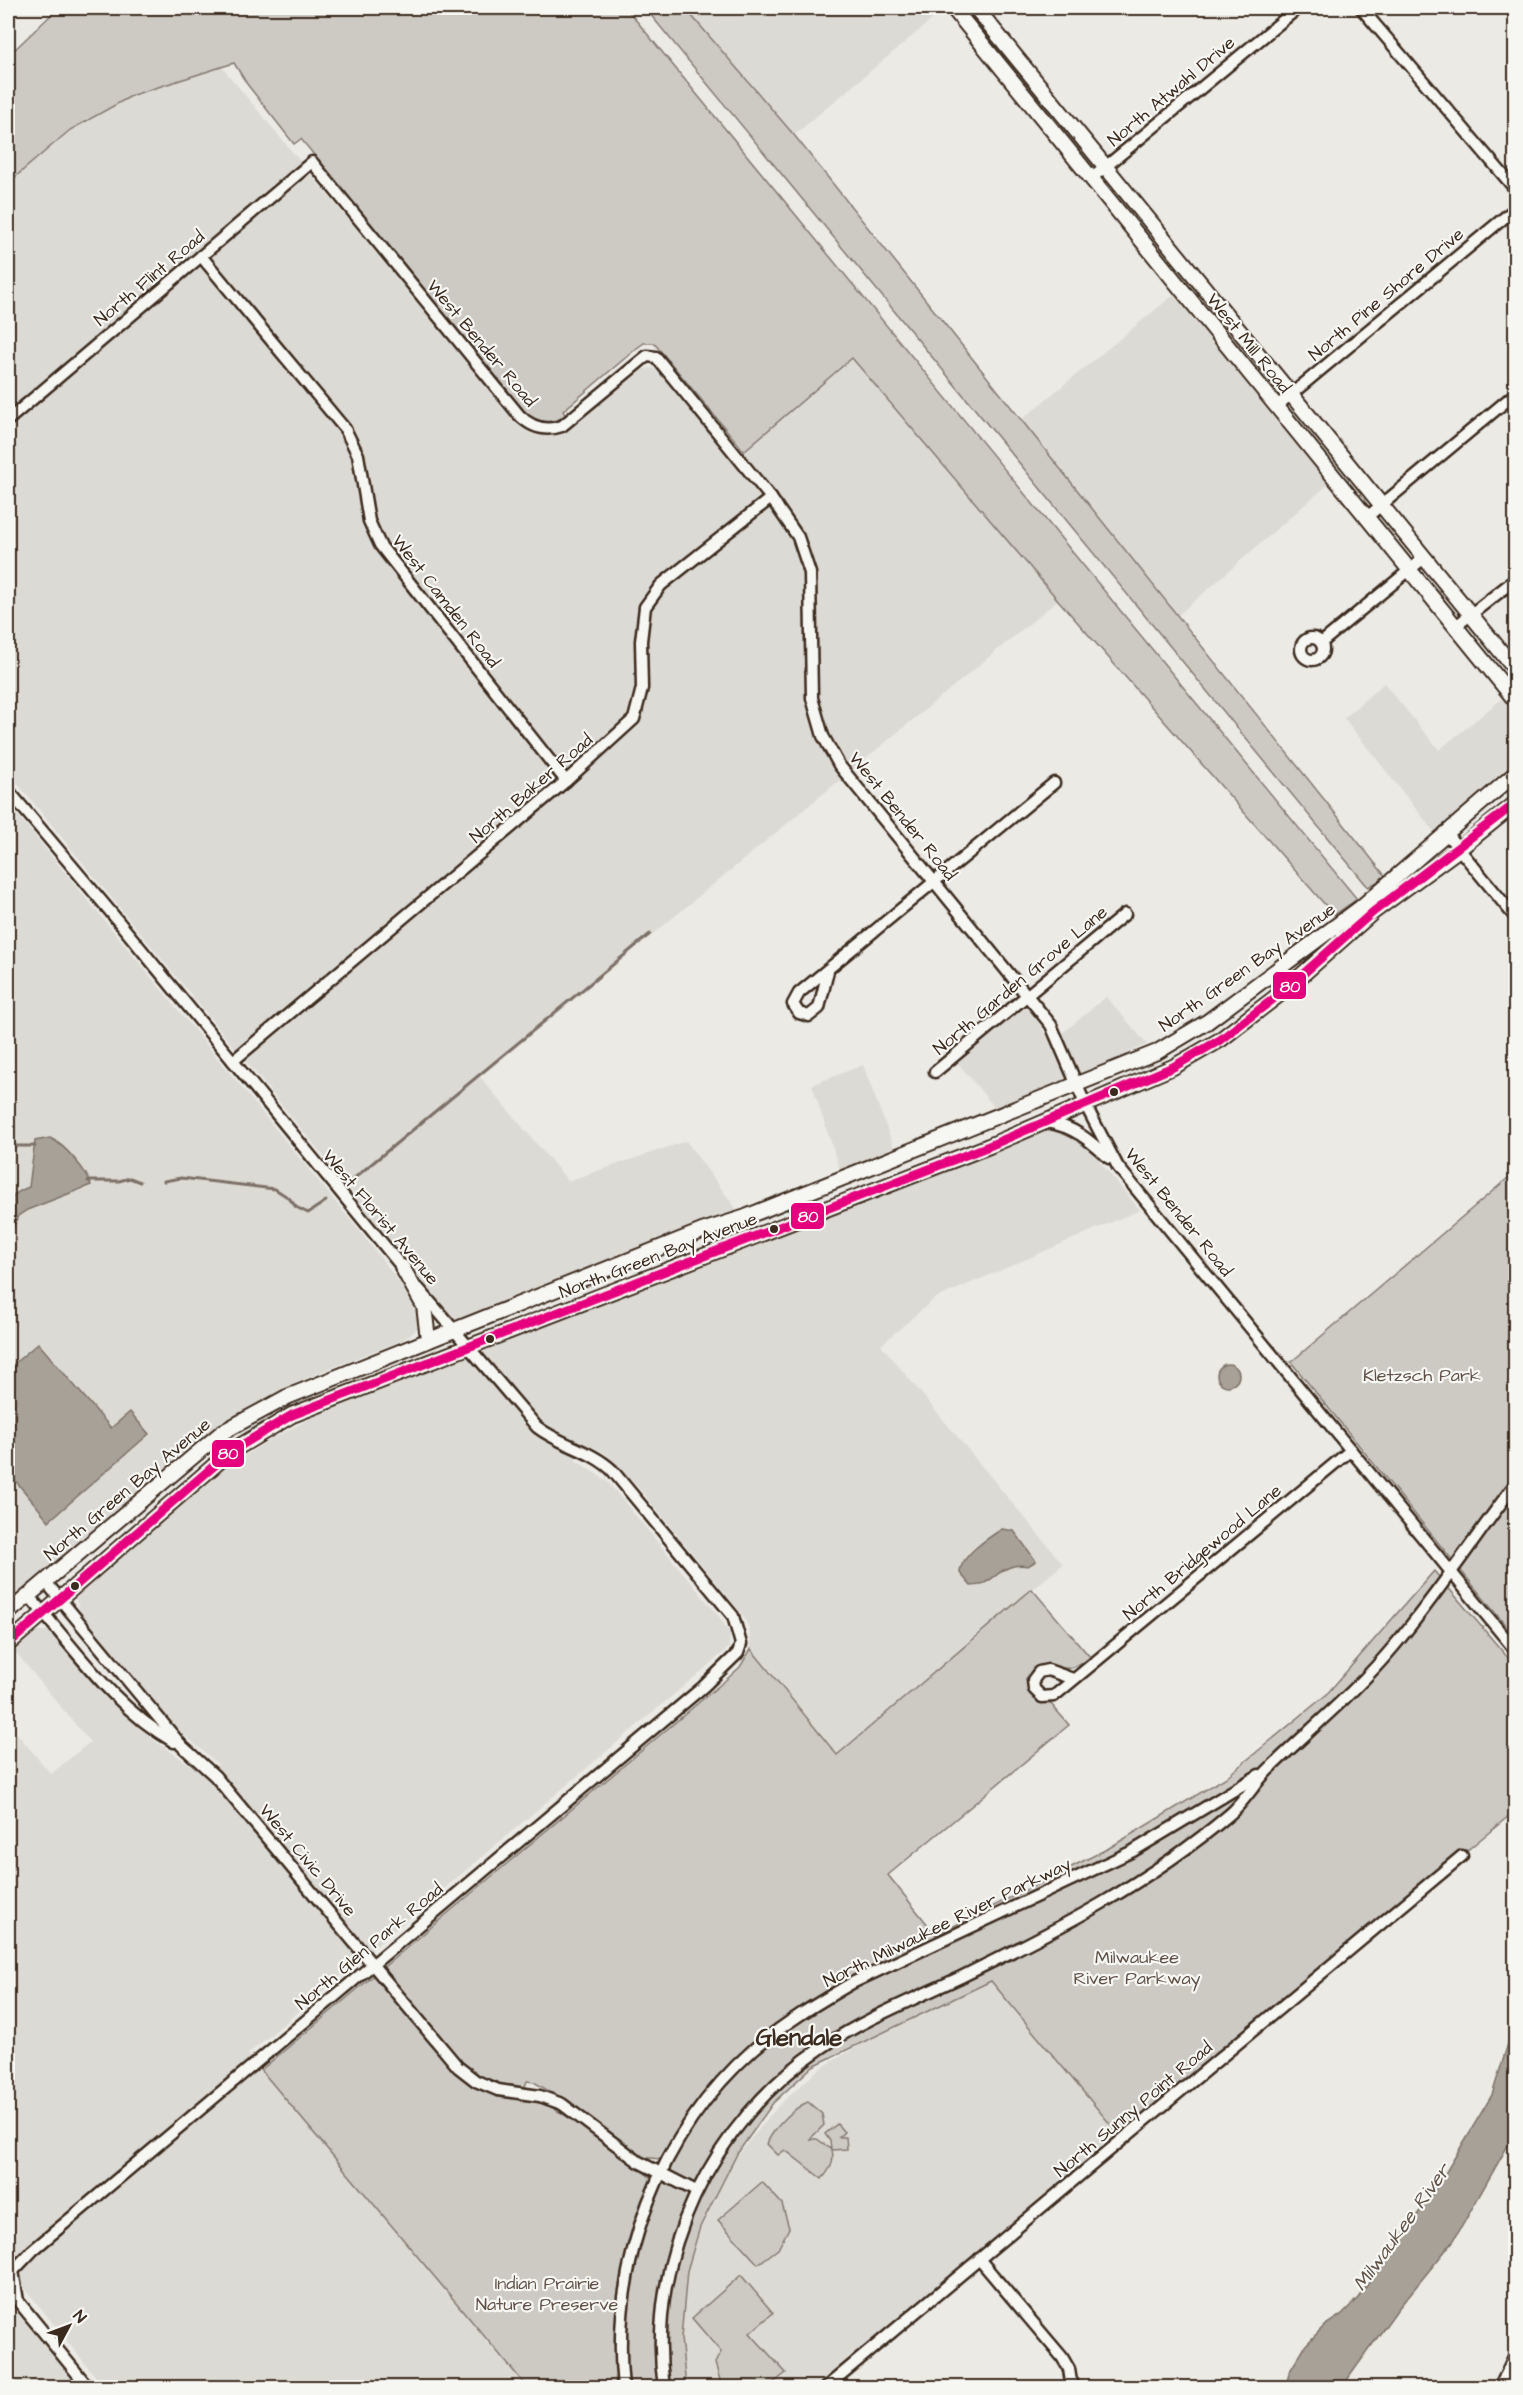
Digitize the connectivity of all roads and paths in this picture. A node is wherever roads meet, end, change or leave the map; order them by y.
1 (953, 8) edge
2 (976, 8) edge
3 (1298, 8) edge
4 (1361, 8) edge
5 (312, 162) joint
6 (1106, 166) junction
7 (1092, 178) junction
8 (1515, 190) edge
9 (1515, 208) edge
10 (201, 256) junction
11 (1515, 393) edge
12 (1291, 394) junction
13 (1277, 406) junction
14 (8, 420) edge
15 (771, 498) junction
16 (1381, 506) junction
17 (1367, 517) junction
18 (1424, 558) junction
19 (1409, 570) junction
20 (1515, 579) edge
21 (1471, 616) junction
22 (1456, 626) junction
23 (1321, 643) dead end
24 (1515, 670) edge
25 (1515, 701) edge
26 (1515, 773) edge
27 (566, 781) junction
28 (1054, 783) dead end
29 (8, 790) edge
30 (1515, 803) edge
31 (1445, 832) junction
32 (1459, 849) junction
33 (936, 883) junction
34 (1125, 914) dead end
35 (1515, 918) edge
36 (828, 971) dead end
37 (1029, 995) junction
38 (233, 1062) junction
39 (935, 1072) dead end
40 (1077, 1084) junction
41 (1086, 1106) junction
42 (1047, 1122) junction
43 (1119, 1167) junction
44 (402, 1268) junction
45 (573, 1282) junction
46 (553, 1289) junction
47 (582, 1304) junction
48 (562, 1312) junction
49 (453, 1329) junction
50 (428, 1339) junction
51 (468, 1346) junction
52 (1351, 1450) junction
53 (1515, 1483) edge
54 (1451, 1573) junction
55 (45, 1581) junction
56 (28, 1595) junction
57 (60, 1599) junction
58 (8, 1612) edge
59 (44, 1613) junction
60 (8, 1644) edge
61 (741, 1644) joint
62 (1515, 1651) edge
63 (1073, 1680) dead end
64 (182, 1746) junction
65 (1267, 1771) junction
66 (1462, 1856) dead end
67 (373, 1963) junction
68 (660, 2174) junction
69 (696, 2191) junction
70 (978, 2259) junction
71 (1515, 2353) edge
72 (89, 2388) edge
73 (623, 2388) edge
74 (664, 2388) edge
75 (825, 2388) edge
76 (1072, 2388) edge
77 (1499, 2388) edge

1 - 7 main road, West Mill Road
2 - 6 main road, West Mill Road
3 - 6 street, North Atwahl Drive
4 - 8 street
5 - 10 street, North Flint Road
5 - 15 street, West Bender Road
6 - 7 street, North Atwahl Drive
6 - 12 main road, West Mill Road
7 - 13 main road, West Mill Road
9 - 12 street, North Pine Shore Drive
10 - 14 street, North Flint Road
10 - 27 street, West Camden Road
11 - 16 street
12 - 13 street, North Pine Shore Drive
12 - 16 main road, West Mill Road
13 - 17 main road, West Mill Road
15 - 27 street, North Baker Road
15 - 33 street, West Bender Road
16 - 17 street
16 - 18 main road, West Mill Road
17 - 19 main road, West Mill Road
18 - 19 street
18 - 21 main road, West Mill Road
19 - 22 main road, West Mill Road
19 - 23 street
20 - 21 street
21 - 22 street
21 - 24 main road, West Mill Road
22 - 25 main road, West Mill Road
26 - 31 main road, North Green Bay Avenue
27 - 38 street, North Baker Road
28 - 33 street
29 - 38 street, West Florist Avenue
30 - 32 main road, North Green Bay Avenue
31 - 32 street
31 - 40 main road, North Green Bay Avenue
32 - 35 street
32 - 41 main road, North Green Bay Avenue
33 - 36 street
33 - 37 street, West Bender Road
34 - 37 street, North Garden Grove Lane
37 - 39 street, North Garden Grove Lane
37 - 40 street, West Bender Road
38 - 44 street, West Florist Avenue
40 - 41 street, West Bender Road
40 - 45 main road, North Green Bay Avenue
41 - 42 main road, North Green Bay Avenue
41 - 43 street, West Bender Road
42 - 43 street
42 - 47 main road, North Green Bay Avenue
43 - 52 street, West Bender Road
44 - 49 street, West Florist Avenue
44 - 50 main road
45 - 46 main road, North Green Bay Avenue
45 - 47 main road
46 - 48 main road
46 - 49 main road, North Green Bay Avenue
47 - 48 main road, North Green Bay Avenue
48 - 51 main road, North Green Bay Avenue
49 - 50 main road, North Green Bay Avenue
49 - 51 street, West Florist Avenue
50 - 55 main road, North Green Bay Avenue
51 - 57 main road, North Green Bay Avenue
51 - 61 street, West Florist Avenue
52 - 54 street, West Bender Road
52 - 63 street, North Bridgewood Lane
53 - 54 street, North Milwaukee River Parkway
54 - 62 street, West Bender Road
54 - 65 street, North Milwaukee River Parkway
55 - 56 main road, North Green Bay Avenue
55 - 57 street, West Civic Drive
56 - 58 main road, North Green Bay Avenue
56 - 59 street, West Civic Drive
57 - 59 main road, North Green Bay Avenue
57 - 64 street, West Civic Drive
59 - 60 main road, North Green Bay Avenue
59 - 64 street, West Civic Drive
61 - 67 street, North Glen Park Road
64 - 67 street, West Civic Drive
65 - 68 street, North Milwaukee River Parkway
65 - 69 street, North Milwaukee River Parkway
66 - 70 street, North Sunny Point Road
67 - 68 street, West Civic Drive
67 - 72 street, North Glen Park Road
68 - 69 street, West Civic Drive
68 - 73 street, North Milwaukee River Parkway
69 - 74 street, North Milwaukee River Parkway
70 - 75 street, North Sunny Point Road
70 - 76 street
71 - 77 street

